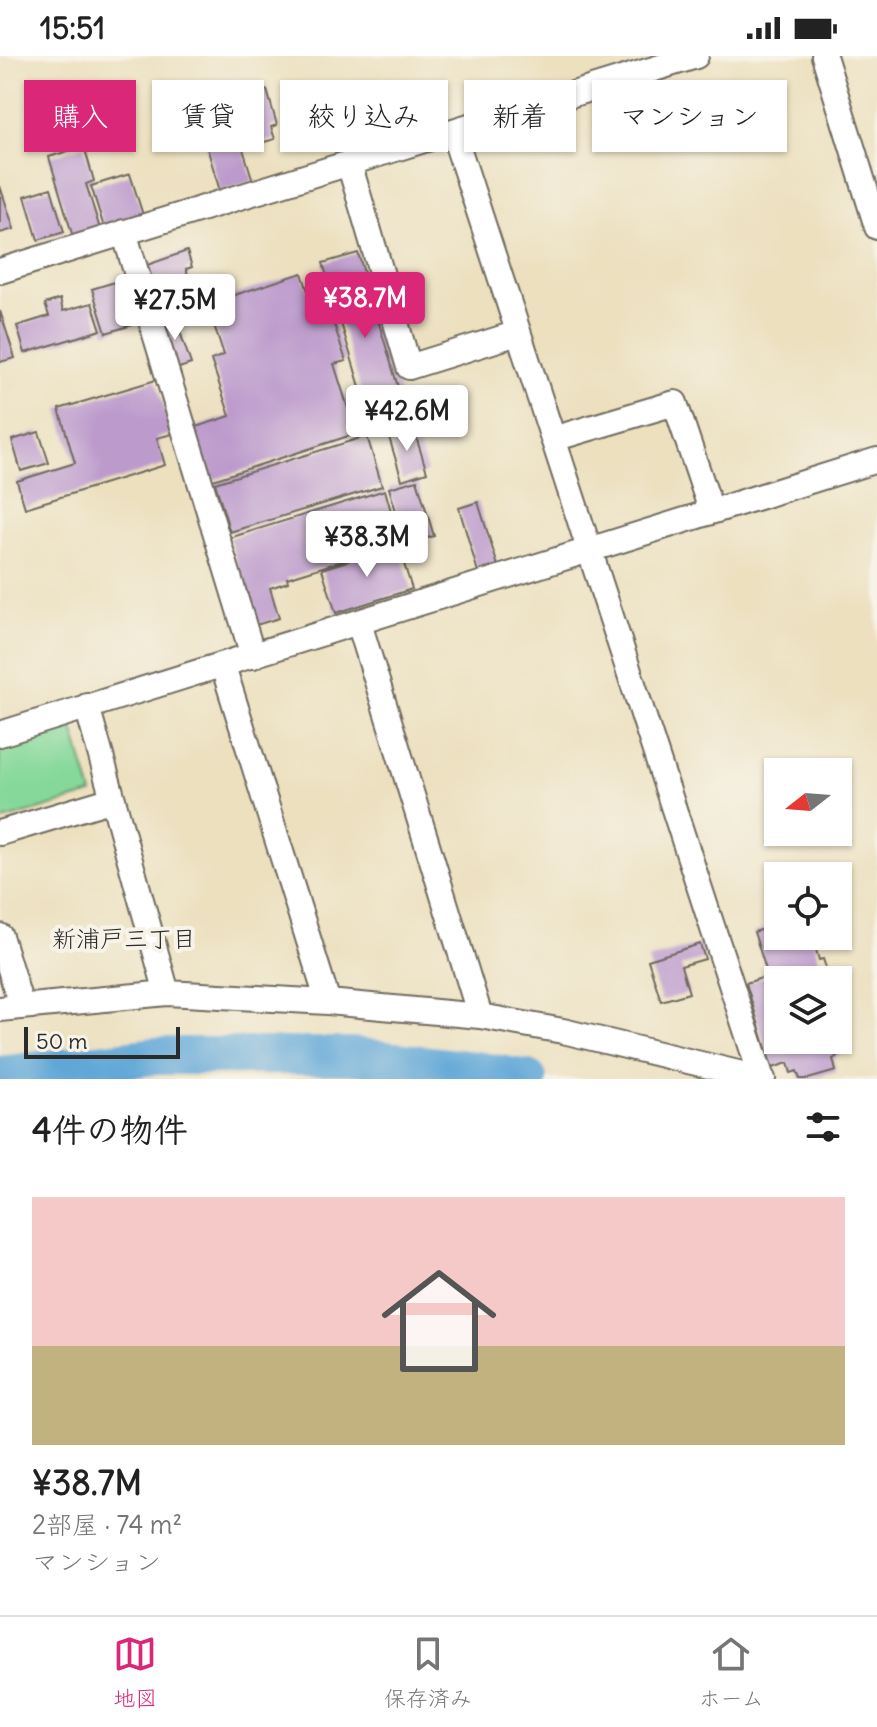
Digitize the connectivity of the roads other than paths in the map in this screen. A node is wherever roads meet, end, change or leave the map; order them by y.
1 (824, 56) edge
2 (687, 57) edge
3 (453, 132) junction
4 (349, 163) junction
5 (877, 227) edge
6 (124, 232) junction
7 (0, 271) edge
8 (518, 333) junction
9 (553, 439) junction
10 (877, 460) edge
11 (711, 510) junction
12 (589, 550) junction
13 (359, 623) junction
14 (253, 656) junction
15 (223, 666) junction
16 (87, 706) junction
17 (0, 734) edge
18 (113, 799) junction
19 (0, 833) edge
20 (0, 936) edge
21 (167, 993) junction
22 (328, 1002) junction
23 (10, 1007) edge
24 (480, 1016) junction
25 (763, 1079) edge

1 - 5 street
2 - 3 street
3 - 4 street
3 - 8 street
4 - 6 street
4 - 8 street
6 - 7 street
6 - 14 street
8 - 9 street
9 - 11 street
9 - 12 street
10 - 11 street
11 - 12 street
12 - 13 street
12 - 25 street
13 - 14 street
13 - 24 street
14 - 15 street
15 - 16 street
15 - 22 street
16 - 17 street
16 - 18 street
18 - 19 street
18 - 21 street
20 - 23 street
21 - 22 street
21 - 23 street
22 - 24 street
24 - 25 street

